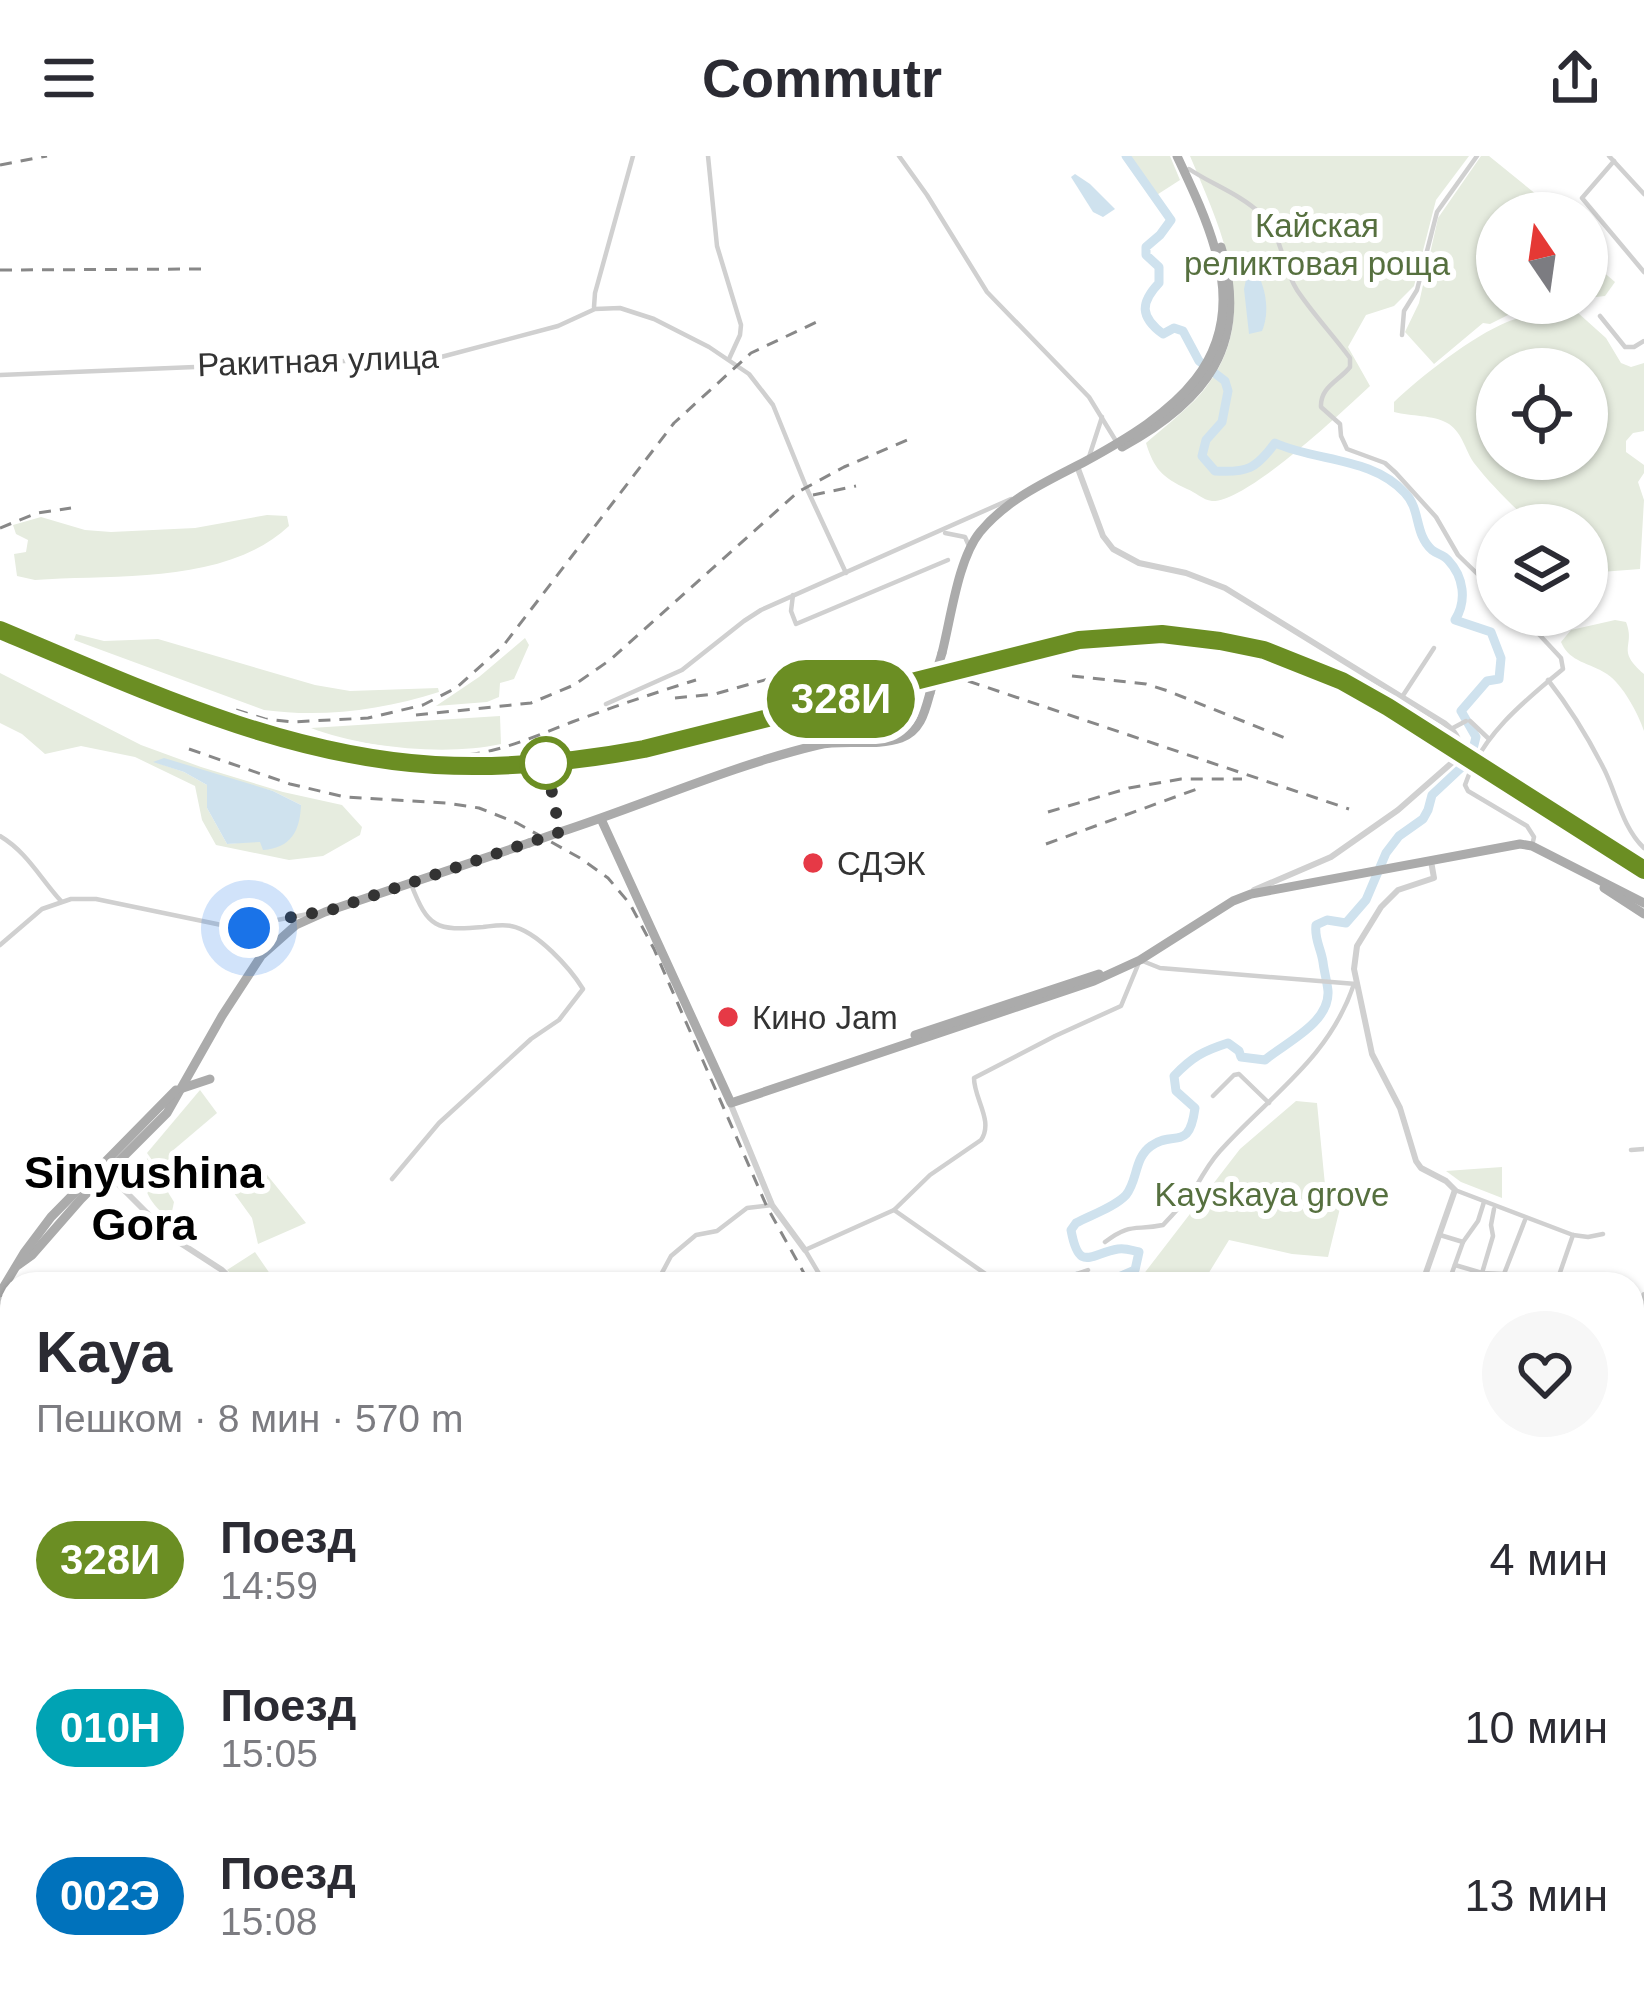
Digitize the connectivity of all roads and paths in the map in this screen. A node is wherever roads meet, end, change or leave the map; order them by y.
1 (633, 156) edge
2 (708, 156) edge
3 (899, 156) edge
4 (1180, 156) edge
5 (1477, 156) edge
6 (1611, 159) edge
7 (1188, 174) junction
8 (1644, 194) edge
9 (1644, 272) edge
10 (595, 309) junction
11 (1607, 324) edge
12 (1402, 335) dead end
13 (1644, 341) edge
14 (1215, 356) junction
15 (729, 359) junction
16 (0, 375) edge
17 (1102, 416) junction
18 (1119, 445) junction
19 (1088, 460) junction
20 (1078, 468) junction
21 (1023, 494) junction
22 (986, 511) junction
23 (1001, 512) junction
24 (940, 532) junction
25 (970, 548) junction
26 (948, 560) dead end
27 (846, 573) junction
28 (1476, 573) edge
29 (793, 596) junction
30 (1540, 636) edge
31 (1434, 648) dead end
32 (1548, 680) junction
33 (1402, 698) junction
34 (606, 704) dead end
35 (1451, 729) junction
36 (1489, 739) junction
37 (601, 819) junction
38 (0, 836) edge
39 (1532, 846) junction
40 (1644, 848) edge
41 (1431, 861) junction
42 (1297, 870) junction
43 (411, 884) junction
44 (1302, 885) junction
45 (1240, 897) junction
46 (61, 901) junction
47 (1636, 902) edge
48 (325, 912) junction
49 (1644, 914) edge
50 (0, 945) edge
51 (1140, 960) junction
52 (1108, 974) junction
53 (1355, 984) junction
54 (210, 1079) dead end
55 (186, 1083) junction
56 (781, 1085) junction
57 (1214, 1096) dead end
58 (730, 1102) junction
59 (1269, 1103) junction
60 (1644, 1149) edge
61 (1631, 1150) dead end
62 (104, 1170) junction
63 (392, 1178) dead end
64 (1455, 1190) junction
65 (1484, 1202) junction
66 (772, 1205) junction
67 (1495, 1207) junction
68 (894, 1210) junction
69 (1526, 1218) junction
70 (1472, 1226) junction
71 (1492, 1232) junction
72 (1439, 1234) junction
73 (1603, 1234) dead end
74 (1573, 1235) junction
75 (1105, 1242) dead end
76 (1463, 1242) junction
77 (805, 1250) junction
78 (1455, 1265) junction
79 (1088, 1270) dead end
80 (14, 1272) edge
81 (225, 1272) edge
82 (661, 1272) edge
83 (818, 1272) edge
84 (976, 1272) edge
85 (1082, 1272) edge
86 (1426, 1272) edge
87 (1452, 1272) edge
88 (1479, 1272) edge
89 (1482, 1272) edge
90 (1505, 1272) edge
91 (1560, 1272) edge

1 - 10 street
2 - 15 street
3 - 17 street
4 - 7 main road
5 - 12 street
6 - 8 street
6 - 9 street
7 - 14 main road
7 - 14 main road
7 - 28 street
10 - 15 street
10 - 16 street, Ракитная улица
11 - 13 street
14 - 18 main road
15 - 27 street
17 - 18 street
17 - 19 street
18 - 19 main road
18 - 20 main road
19 - 20 main road
20 - 21 main road
20 - 23 main road
20 - 33 street
21 - 22 street
21 - 23 main road
22 - 23 street
22 - 24 street
23 - 25 main road
24 - 25 street
24 - 27 street
25 - 37 main road, bridge
26 - 29 street
27 - 29 street
29 - 34 street
30 - 32 street
31 - 33 street
32 - 36 street
32 - 40 street
33 - 35 street
35 - 36 street
35 - 42 street
36 - 39 street
37 - 43 main road, bridge
37 - 58 main road
38 - 46 street
39 - 41 main road
39 - 47 main road
41 - 44 main road
41 - 53 street
42 - 44 street
42 - 45 street
43 - 48 main road
43 - 63 street
44 - 45 main road
45 - 51 main road
46 - 48 street
46 - 50 street
47 - 49 main road
48 - 55 main road
51 - 52 main road
51 - 53 street
51 - 68 street
52 - 56 main road
52 - 56 main road
53 - 59 street
53 - 64 street
54 - 55 main road
55 - 62 main road
56 - 58 main road
57 - 59 street
58 - 66 street
59 - 75 street
60 - 61 street
62 - 80 main road
62 - 81 street
64 - 65 street
64 - 72 street
65 - 67 street
65 - 70 street
66 - 77 street
66 - 82 street
67 - 69 street
67 - 71 street
68 - 77 street
68 - 84 street
69 - 74 street
69 - 90 street
70 - 71 street
70 - 76 street
71 - 89 street
72 - 76 street
72 - 86 street
73 - 74 street
74 - 91 street
76 - 78 street
77 - 83 street
78 - 87 street
78 - 88 street
79 - 85 street

